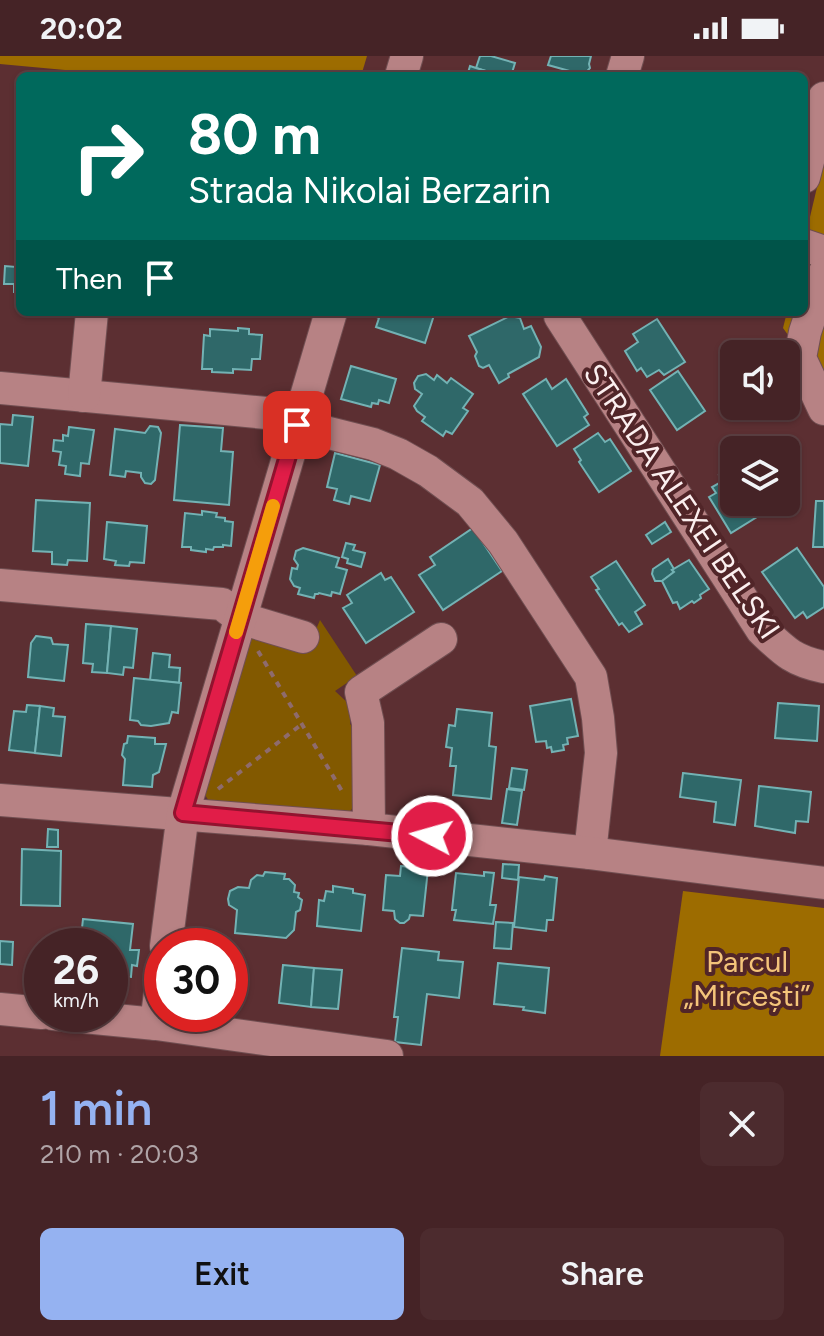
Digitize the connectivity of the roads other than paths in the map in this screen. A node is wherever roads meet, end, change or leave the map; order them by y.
1 (824, 98) edge
2 (808, 161) edge
3 (824, 274) edge
4 (92, 316) edge
5 (330, 316) edge
6 (560, 316) edge
7 (0, 388) edge
8 (84, 396) junction
9 (824, 409) edge
10 (297, 425) junction
11 (0, 585) edge
12 (246, 630) junction
13 (303, 637) dead end
14 (441, 639) dead end
15 (824, 667) edge
16 (0, 800) edge
17 (183, 813) junction
18 (369, 829) junction
19 (590, 853) junction
20 (824, 883) edge
21 (168, 928) edge
22 (0, 1009) edge
23 (24, 1011) edge
24 (214, 1032) edge
25 (387, 1056) edge

1 - 2 street
3 - 9 street
4 - 8 street
5 - 10 street
6 - 15 street, STRADA ALEXEI BELSKI
7 - 8 street
8 - 10 street
10 - 12 street
10 - 19 street
11 - 12 street
12 - 13 street
12 - 17 street
14 - 18 street
16 - 17 street
17 - 18 street
17 - 21 street
18 - 19 street
19 - 20 street
22 - 23 street
24 - 25 street

